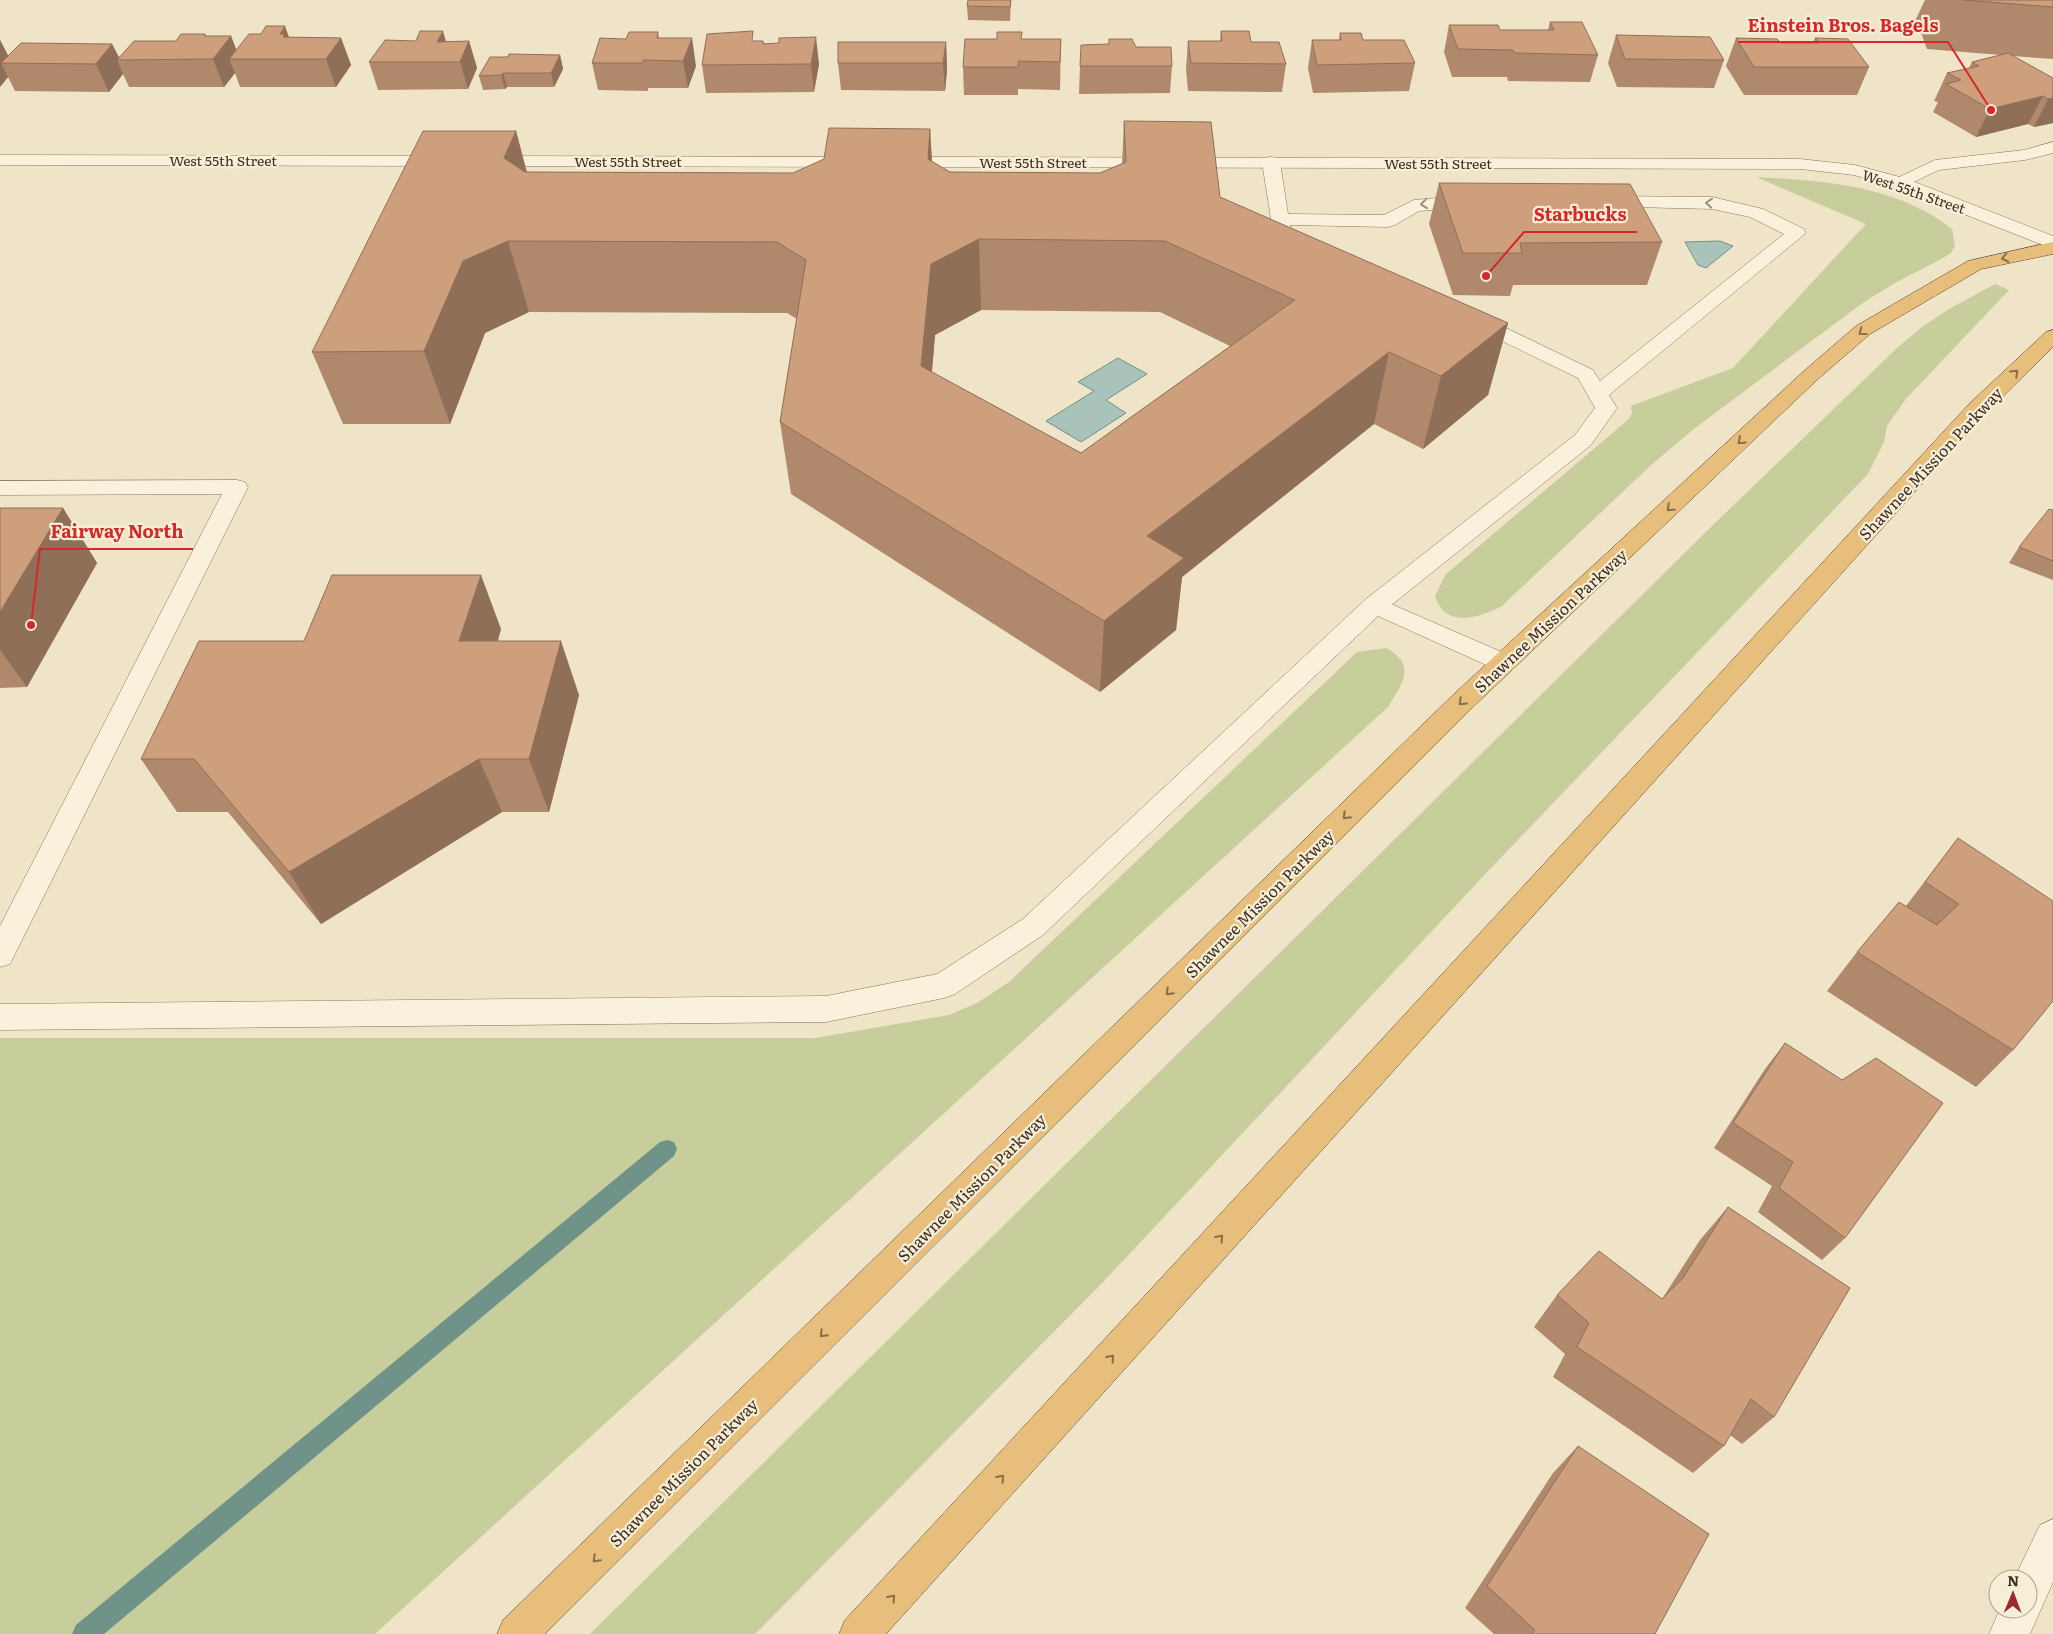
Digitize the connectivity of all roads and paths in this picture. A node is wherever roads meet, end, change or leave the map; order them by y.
1 (2053, 147) edge
2 (0, 160) edge
3 (1271, 162) junction
4 (1901, 183) junction
5 (1493, 201) edge
6 (1582, 202) edge
7 (1280, 219) junction
8 (2053, 242) edge
9 (2053, 248) edge
10 (1294, 253) edge
11 (1452, 310) edge
12 (2053, 336) edge
13 (1597, 394) junction
14 (0, 488) edge
15 (1375, 605) junction
16 (1504, 663) junction
17 (0, 955) edge
18 (0, 1017) edge
19 (2053, 1538) edge
20 (2038, 1571) edge
21 (2017, 1619) edge
22 (518, 1634) edge
23 (859, 1634) edge
24 (2010, 1634) edge

1 - 4 street
2 - 3 street, West 55th Street
3 - 4 street, West 55th Street
3 - 7 street
4 - 8 street, West 55th Street
5 -> 7 street
13 -> 6 street
7 - 10 street
9 -> 16 highway, Shawnee Mission Parkway
11 - 13 street
23 -> 12 highway, Shawnee Mission Parkway
13 - 15 street
14 - 17 street
15 - 16 street
15 - 18 street
16 -> 22 highway, Shawnee Mission Parkway
19 - 20 street
21 - 24 street

